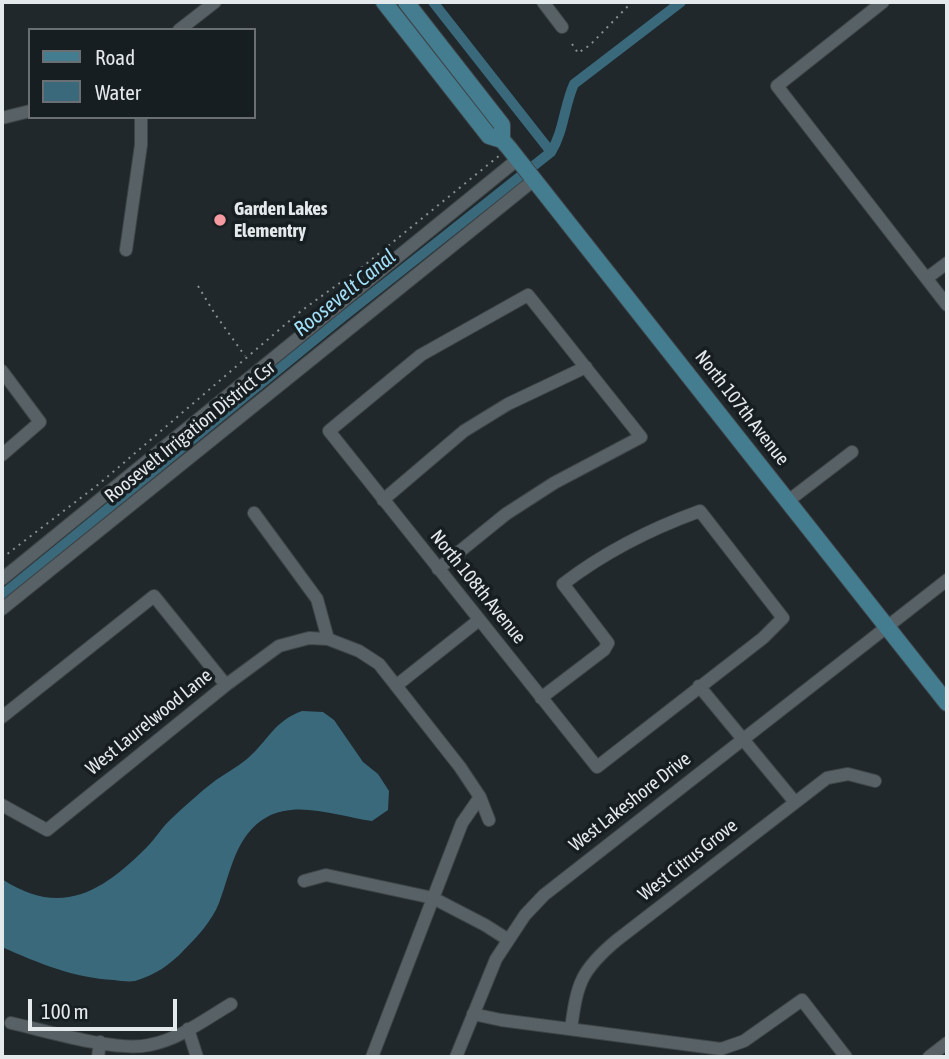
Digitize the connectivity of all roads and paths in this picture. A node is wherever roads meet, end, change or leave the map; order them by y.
1 (215, 2) edge
2 (384, 2) edge
3 (406, 2) edge
4 (543, 2) edge
5 (632, 2) edge
6 (883, 2) edge
7 (562, 27) dead end
8 (182, 28) edge
9 (572, 44) dead end
10 (28, 112) edge
11 (2, 118) edge
12 (141, 119) edge
13 (512, 152) junction
14 (534, 180) junction
15 (126, 250) dead end
16 (947, 263) edge
17 (927, 278) junction
18 (198, 286) dead end
19 (947, 305) edge
20 (246, 357) junction
21 (586, 367) junction
22 (2, 371) edge
23 (852, 452) dead end
24 (2, 455) edge
25 (383, 499) junction
26 (788, 501) junction
27 (254, 513) dead end
28 (2, 558) edge
29 (438, 569) junction
30 (2, 579) edge
31 (947, 580) edge
32 (2, 609) edge
33 (479, 620) junction
34 (887, 626) junction
35 (328, 639) junction
36 (226, 685) junction
37 (397, 685) junction
38 (699, 686) junction
39 (541, 698) junction
40 (947, 703) edge
41 (2, 717) edge
42 (743, 738) junction
43 (875, 781) dead end
44 (480, 797) junction
45 (794, 802) junction
46 (2, 805) edge
47 (489, 820) dead end
48 (304, 881) dead end
49 (433, 898) junction
50 (507, 939) junction
51 (231, 1004) dead end
52 (473, 1014) junction
53 (11, 1023) dead end
54 (188, 1029) junction
55 (571, 1029) junction
56 (100, 1042) junction
57 (947, 1043) edge
58 (98, 1057) edge
59 (197, 1057) edge
60 (372, 1057) edge
61 (456, 1057) edge
62 (846, 1057) edge
63 (929, 1057) edge

1 - 8 street
2 - 13 main road, North 107th Avenue
3 - 13 main road, North 107th Avenue
4 - 7 street
5 - 9 path
6 - 17 street
10 - 11 street
12 - 15 street
13 - 14 main road, North 107th Avenue
13 - 20 path
13 - 30 street, Roosevelt Irrigation District Csr
14 - 26 main road, North 107th Avenue
14 - 32 street, Roosevelt Irrigation District Csr
16 - 17 street
17 - 19 street
18 - 20 path
20 - 28 path
21 - 25 street
21 - 25 street, North 108th Avenue
21 - 29 street
22 - 24 street
23 - 26 street
25 - 29 street, North 108th Avenue
26 - 34 main road, North 107th Avenue
27 - 35 street
29 - 33 street, North 108th Avenue
31 - 34 street, West Lakeshore Drive
33 - 37 street
33 - 39 street, North 108th Avenue
34 - 40 main road, North 107th Avenue
34 - 42 street, West Lakeshore Drive
35 - 36 street, West Laurelwood Lane
35 - 37 street
36 - 41 street
36 - 46 street, West Laurelwood Lane
37 - 44 street
38 - 39 street, North 108th Avenue
38 - 39 street
38 - 42 street
42 - 45 street
42 - 50 street, West Lakeshore Drive
43 - 45 street, West Citrus Grove
44 - 47 street
44 - 49 street
45 - 55 street, West Citrus Grove
48 - 49 street
49 - 50 street
49 - 60 street
50 - 52 street, West Lakeshore Drive
51 - 54 street
52 - 55 street
52 - 61 street, West Lakeshore Drive
53 - 56 street
54 - 56 street
54 - 59 street
55 - 62 street
56 - 58 street
57 - 63 street

